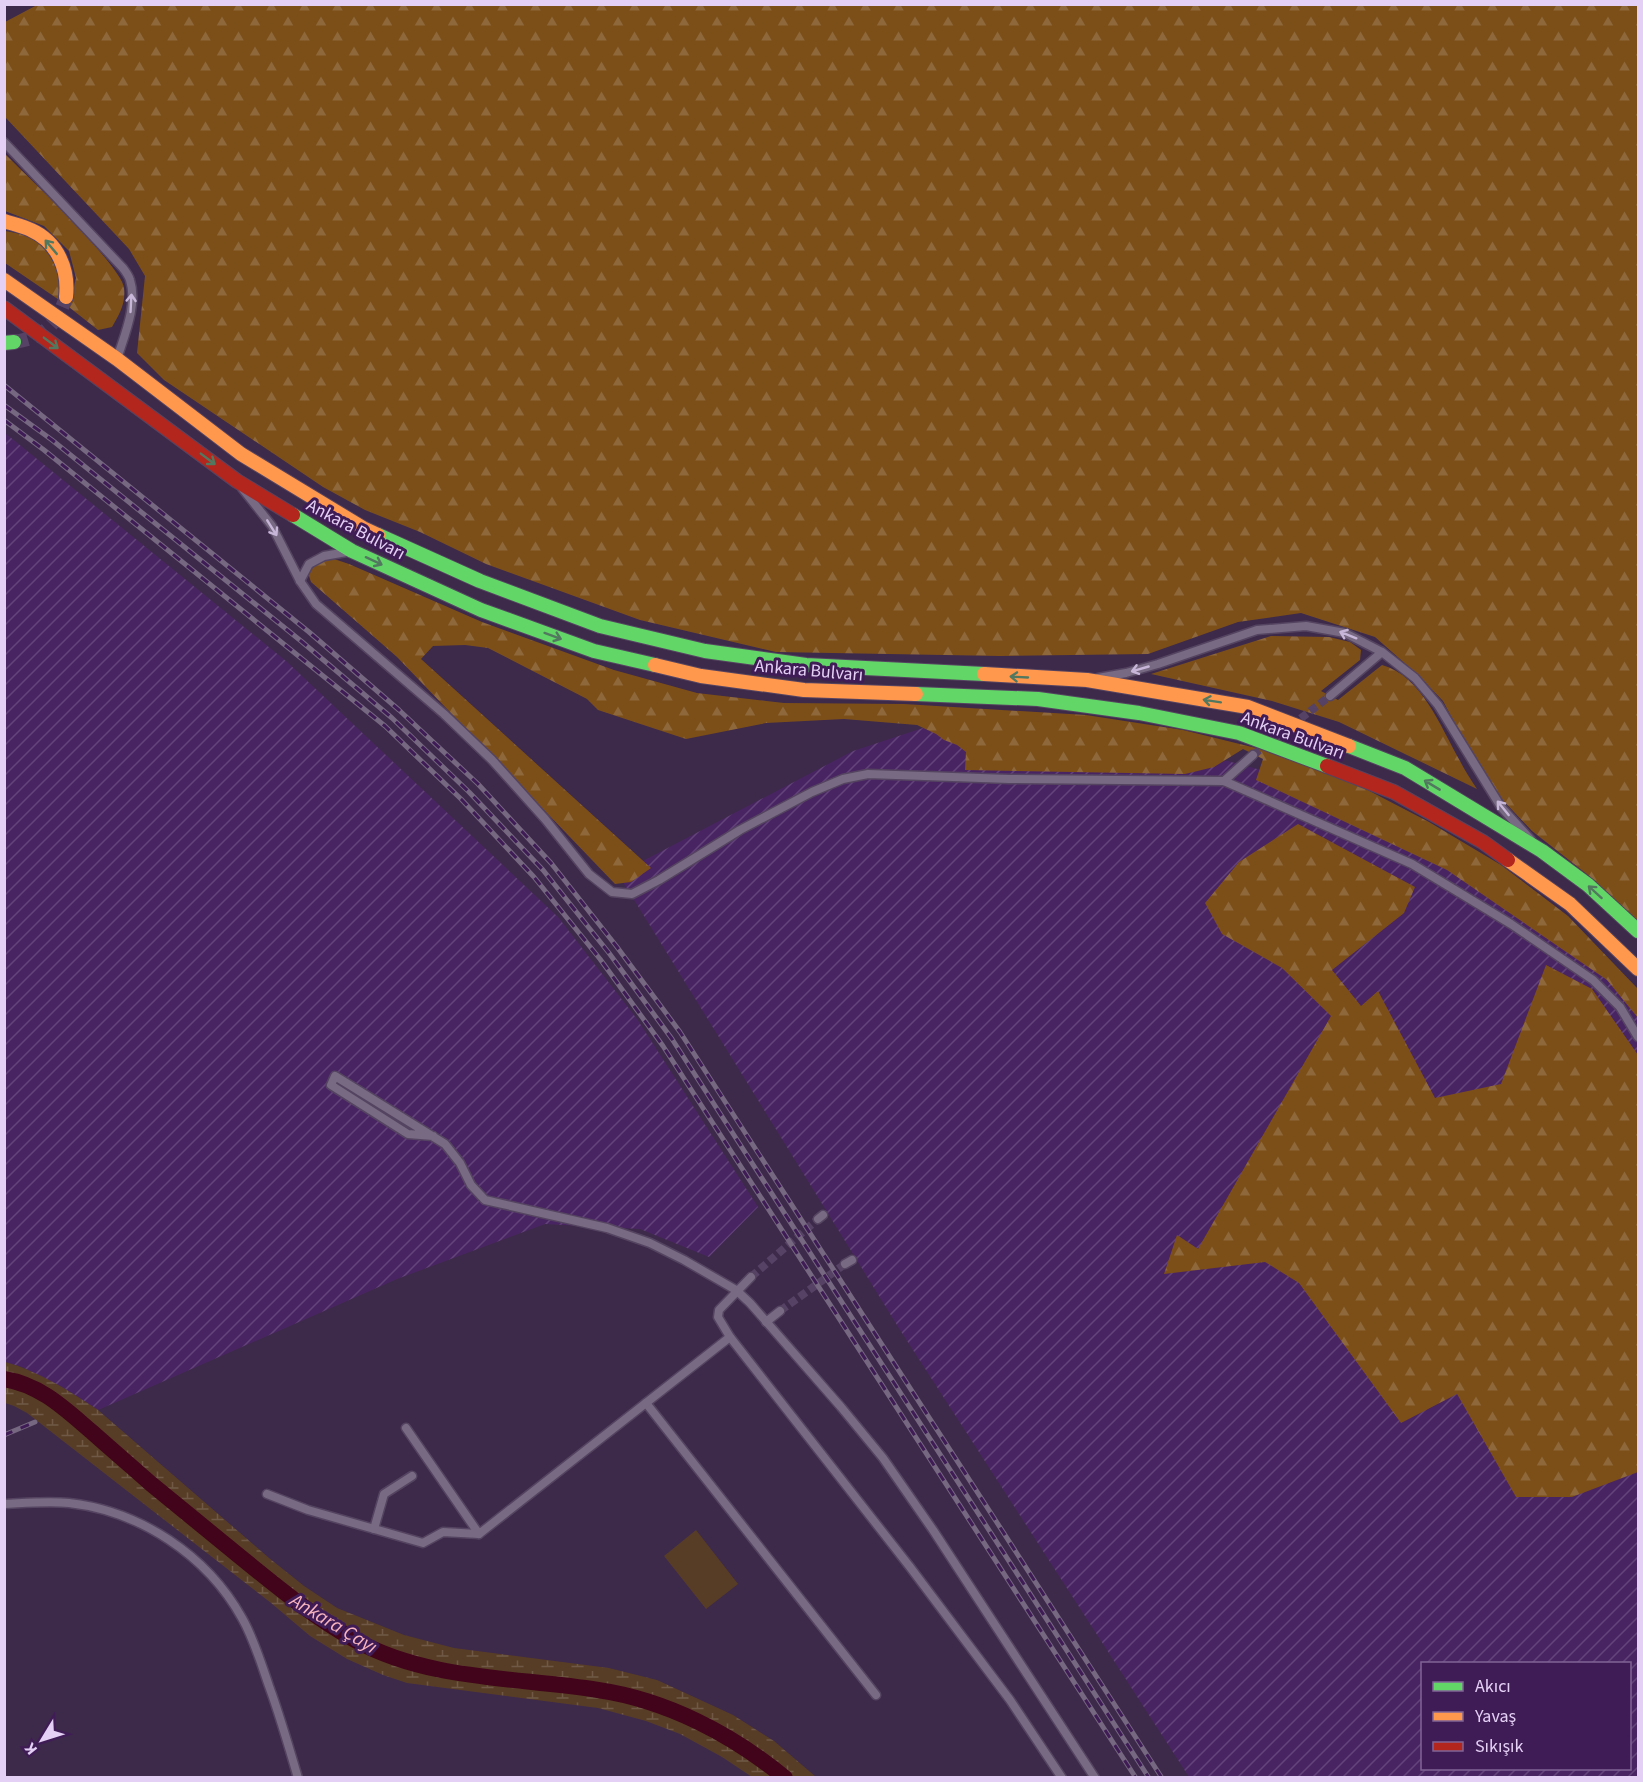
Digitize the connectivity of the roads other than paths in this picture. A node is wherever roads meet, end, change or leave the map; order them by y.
1 (4, 142) edge
2 (4, 221) edge
3 (4, 280) edge
4 (66, 297) tunnel mouth
5 (4, 308) edge
6 (117, 359) junction
7 (237, 481) junction
8 (352, 551) junction
9 (300, 581) junction
10 (1382, 651) junction
11 (1087, 680) junction
12 (1330, 696) tunnel mouth
13 (1253, 755) tunnel mouth
14 (1224, 781) junction
15 (1542, 851) junction
16 (1638, 931) edge
17 (1638, 969) edge
18 (1638, 1037) edge
19 (433, 1136) junction
20 (751, 1277) tunnel mouth
21 (736, 1290) junction
22 (780, 1311) tunnel mouth
23 (766, 1322) junction
24 (730, 1337) junction
25 (646, 1402) junction
26 (406, 1428) dead end
27 (412, 1476) dead end
28 (267, 1494) dead end
29 (4, 1504) edge
30 (374, 1528) junction
31 (479, 1534) junction
32 (876, 1695) dead end
33 (298, 1778) edge
34 (1062, 1778) edge
35 (1095, 1778) edge

6 -> 1 street
4 -> 2 main road
3 - 6 main road, Ankara Bulvarı
5 -> 7 main road, Ankara Bulvarı
11 -> 6 main road, Ankara Bulvarı
7 - 8 main road, Ankara Bulvarı
7 -> 9 street
8 - 9 street
8 -> 17 main road, Ankara Bulvarı
9 - 14 street
10 -> 11 street
10 - 12 street
15 -> 10 street
15 -> 11 main road, Ankara Bulvarı
13 - 14 street
14 - 18 street
16 -> 15 main road, Ankara Bulvarı
19 - 19 street
19 - 21 street
20 - 21 street
21 - 23 street
21 - 24 street
22 - 23 street
23 - 35 street
24 - 25 street
24 - 34 street
25 - 31 street
25 - 32 street
26 - 31 street
27 - 30 street
28 - 30 street
29 - 33 street
30 - 31 street

